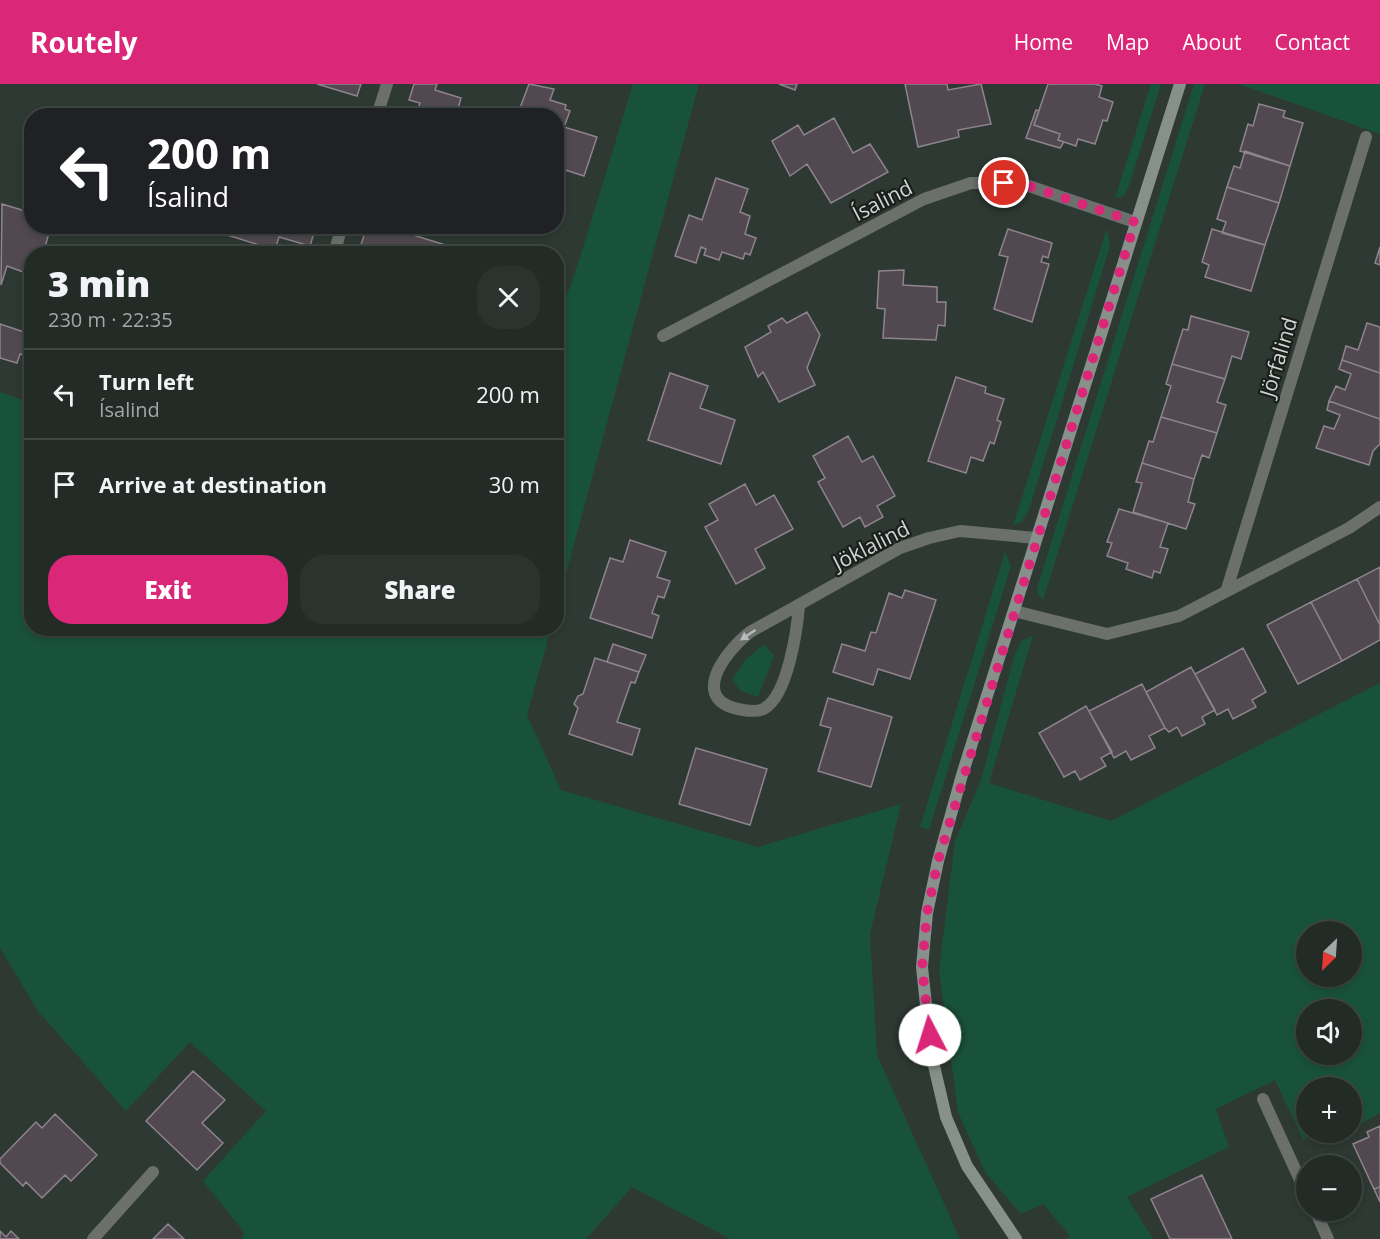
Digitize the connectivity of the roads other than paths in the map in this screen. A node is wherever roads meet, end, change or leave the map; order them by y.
1 (387, 84) edge
2 (1180, 84) edge
3 (380, 108) edge
4 (1366, 137) dead end
5 (1135, 222) junction
6 (663, 336) dead end
7 (1380, 507) edge
8 (1036, 538) junction
9 (1227, 589) junction
10 (799, 606) junction
11 (1014, 610) junction
12 (1263, 1099) dead end
13 (1296, 1171) edge
14 (153, 1172) dead end
15 (1320, 1221) edge
16 (93, 1239) edge
17 (1016, 1239) edge
18 (1328, 1239) edge

1 - 3 street
2 - 5 street
4 - 9 street, Jörfalind
5 - 6 street, Ísalind
5 - 8 street
7 - 9 street
8 - 10 street, Jöklalind
8 - 11 street
9 - 11 street
10 -> 10 street, Jöklalind
11 - 17 street
12 - 13 street
14 - 16 street
15 - 18 street

